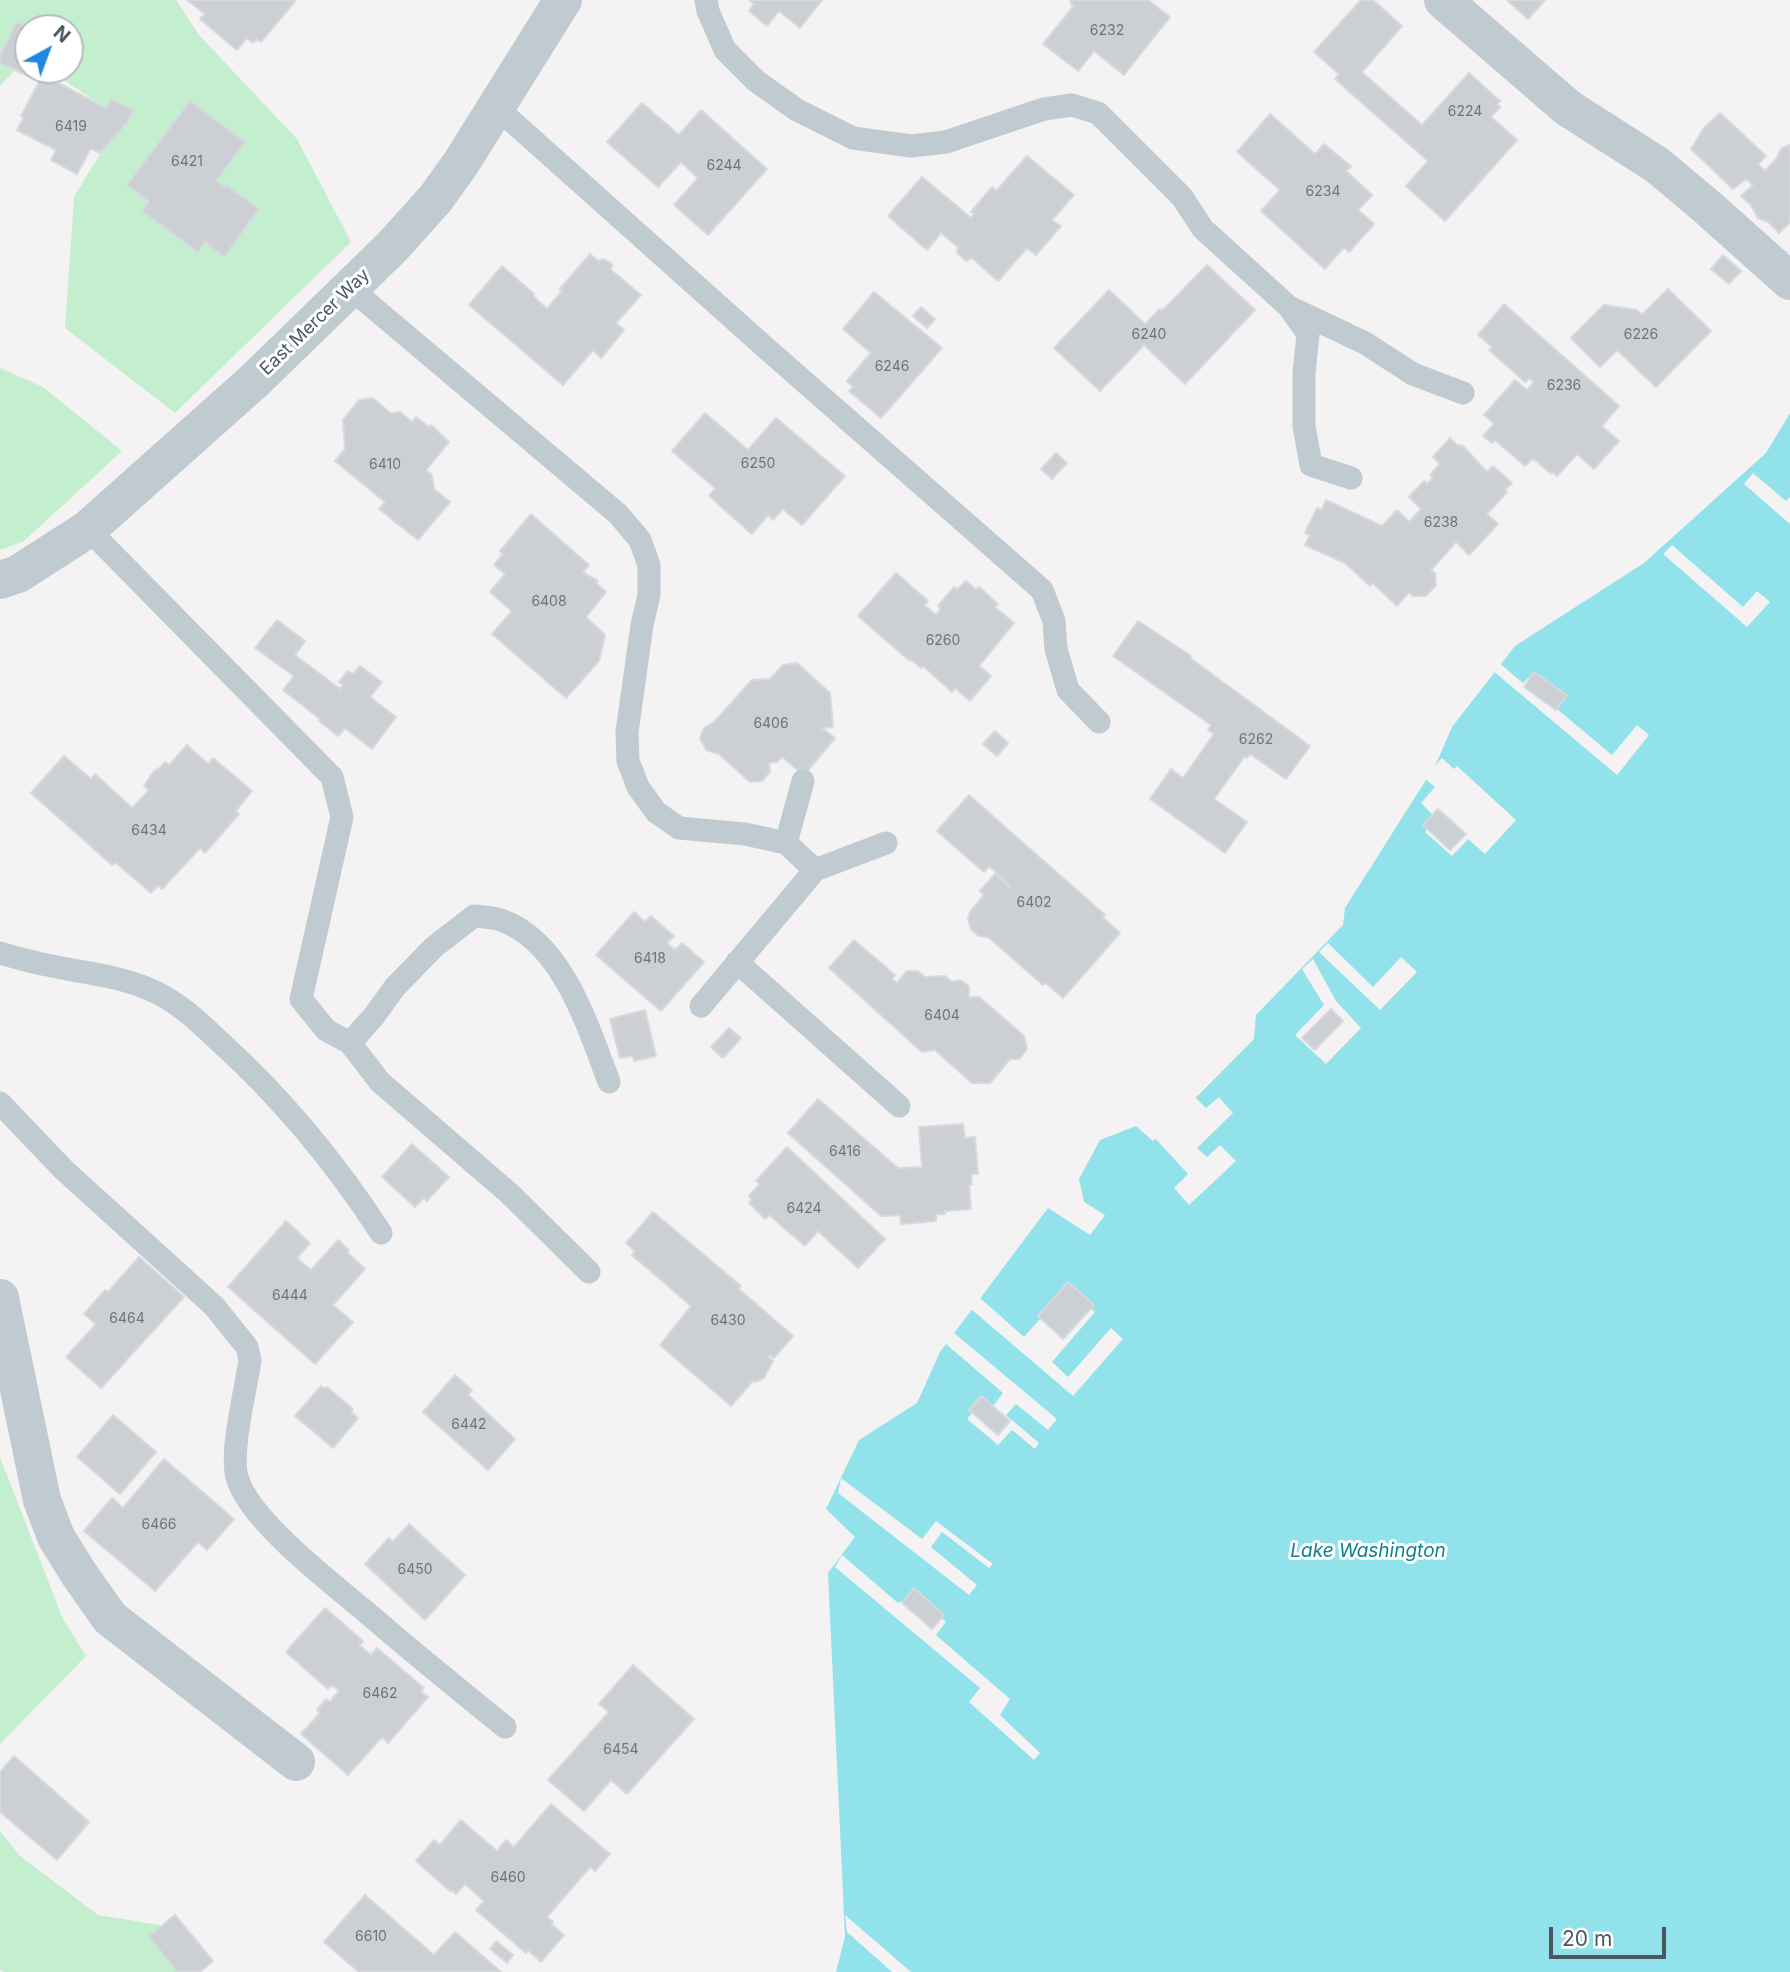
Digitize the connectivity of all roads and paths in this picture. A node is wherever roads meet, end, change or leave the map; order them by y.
1 (563, 0) edge
2 (706, 0) edge
3 (1443, 0) edge
4 (496, 107) junction
5 (1790, 281) edge
6 (350, 288) junction
7 (1289, 307) junction
8 (1463, 393) dead end
9 (1351, 478) dead end
10 (88, 529) junction
11 (0, 580) edge
12 (1099, 722) dead end
13 (803, 781) dead end
14 (786, 843) junction
15 (886, 843) dead end
16 (815, 870) junction
17 (0, 953) edge
18 (737, 962) junction
19 (701, 1006) dead end
20 (350, 1043) junction
21 (610, 1082) dead end
22 (0, 1103) edge
23 (899, 1106) dead end
24 (381, 1233) dead end
25 (589, 1272) dead end
26 (0, 1298) edge
27 (505, 1727) dead end
28 (296, 1762) dead end

1 - 4 street, East Mercer Way
2 - 7 lane
3 - 5 street
4 - 6 street, East Mercer Way
4 - 12 lane
6 - 10 street, East Mercer Way
6 - 14 lane
7 - 8 lane
7 - 9 lane
10 - 11 street, East Mercer Way
10 - 20 lane
13 - 14 lane
14 - 16 lane
15 - 16 lane
16 - 18 lane
17 - 24 lane
18 - 19 lane
18 - 23 lane
20 - 21 lane
20 - 25 lane
22 - 27 lane
26 - 28 street

